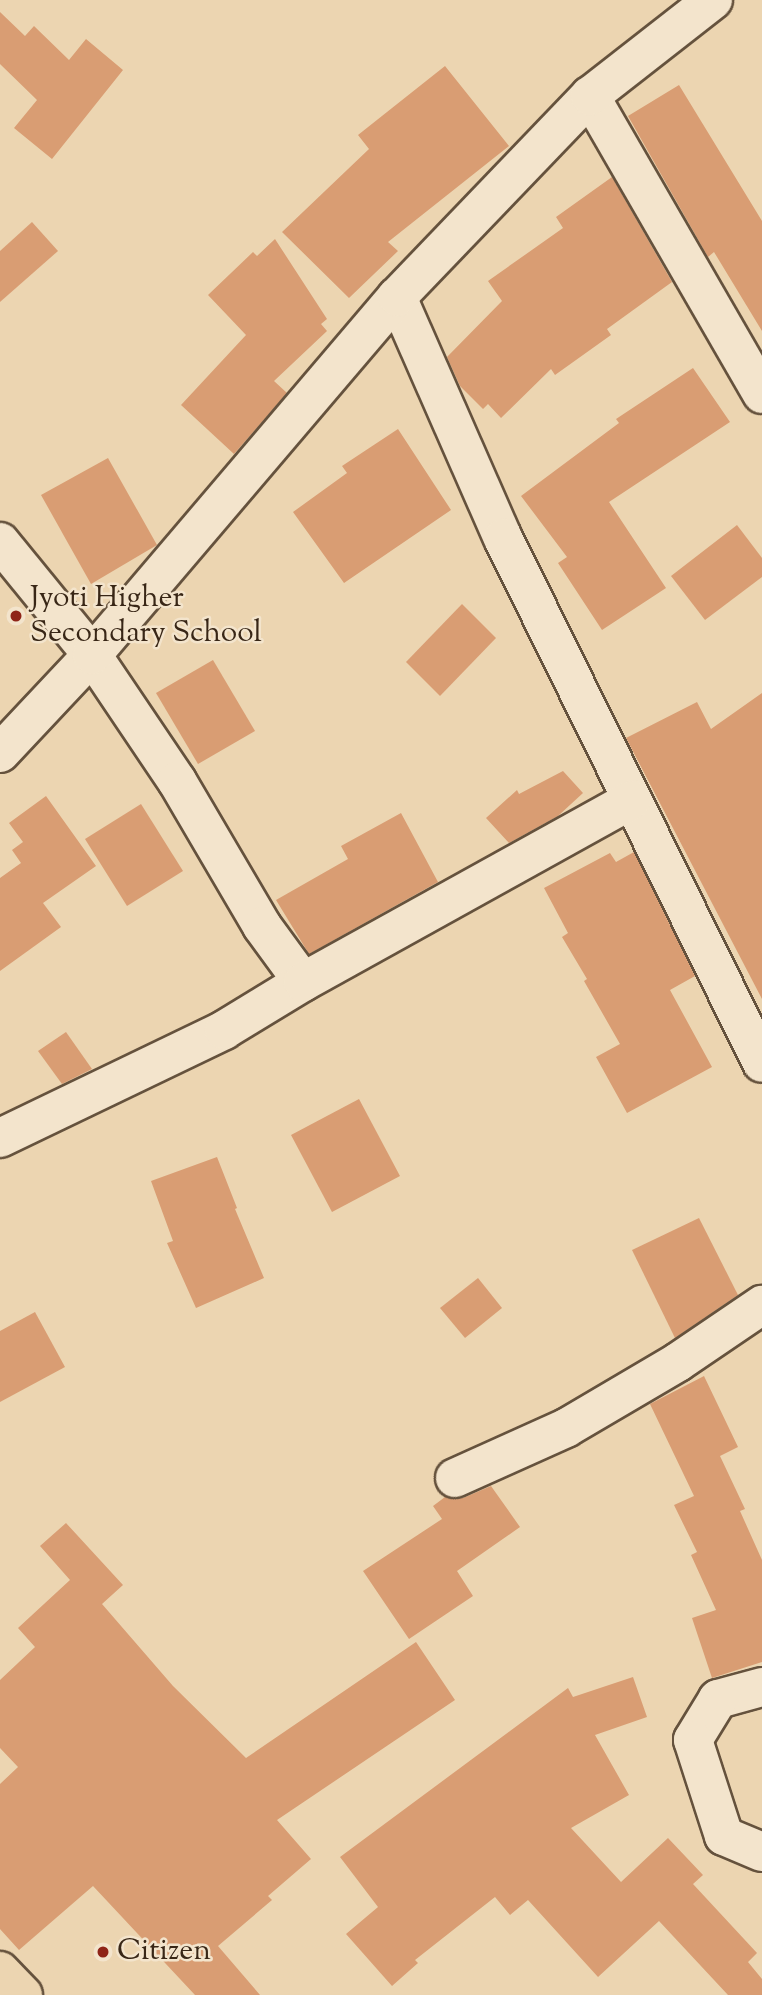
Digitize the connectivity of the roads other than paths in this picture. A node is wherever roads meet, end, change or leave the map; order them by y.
1 (713, 0) edge
2 (590, 96) junction
3 (397, 297) junction
4 (762, 394) edge
5 (0, 542) edge
6 (92, 655) junction
7 (0, 753) edge
8 (632, 800) junction
9 (303, 982) junction
10 (762, 1063) edge
11 (0, 1138) edge
12 (762, 1305) edge
13 (455, 1478) dead end
14 (762, 1687) edge
15 (762, 1852) edge
16 (0, 1970) edge
17 (23, 1995) edge

1 - 2 street
2 - 3 street
2 - 4 street
3 - 6 street
3 - 8 street
5 - 6 street
6 - 7 street
6 - 9 street
8 - 9 street
8 - 10 street
9 - 11 street
12 - 13 street
14 - 15 street
16 - 17 main road

